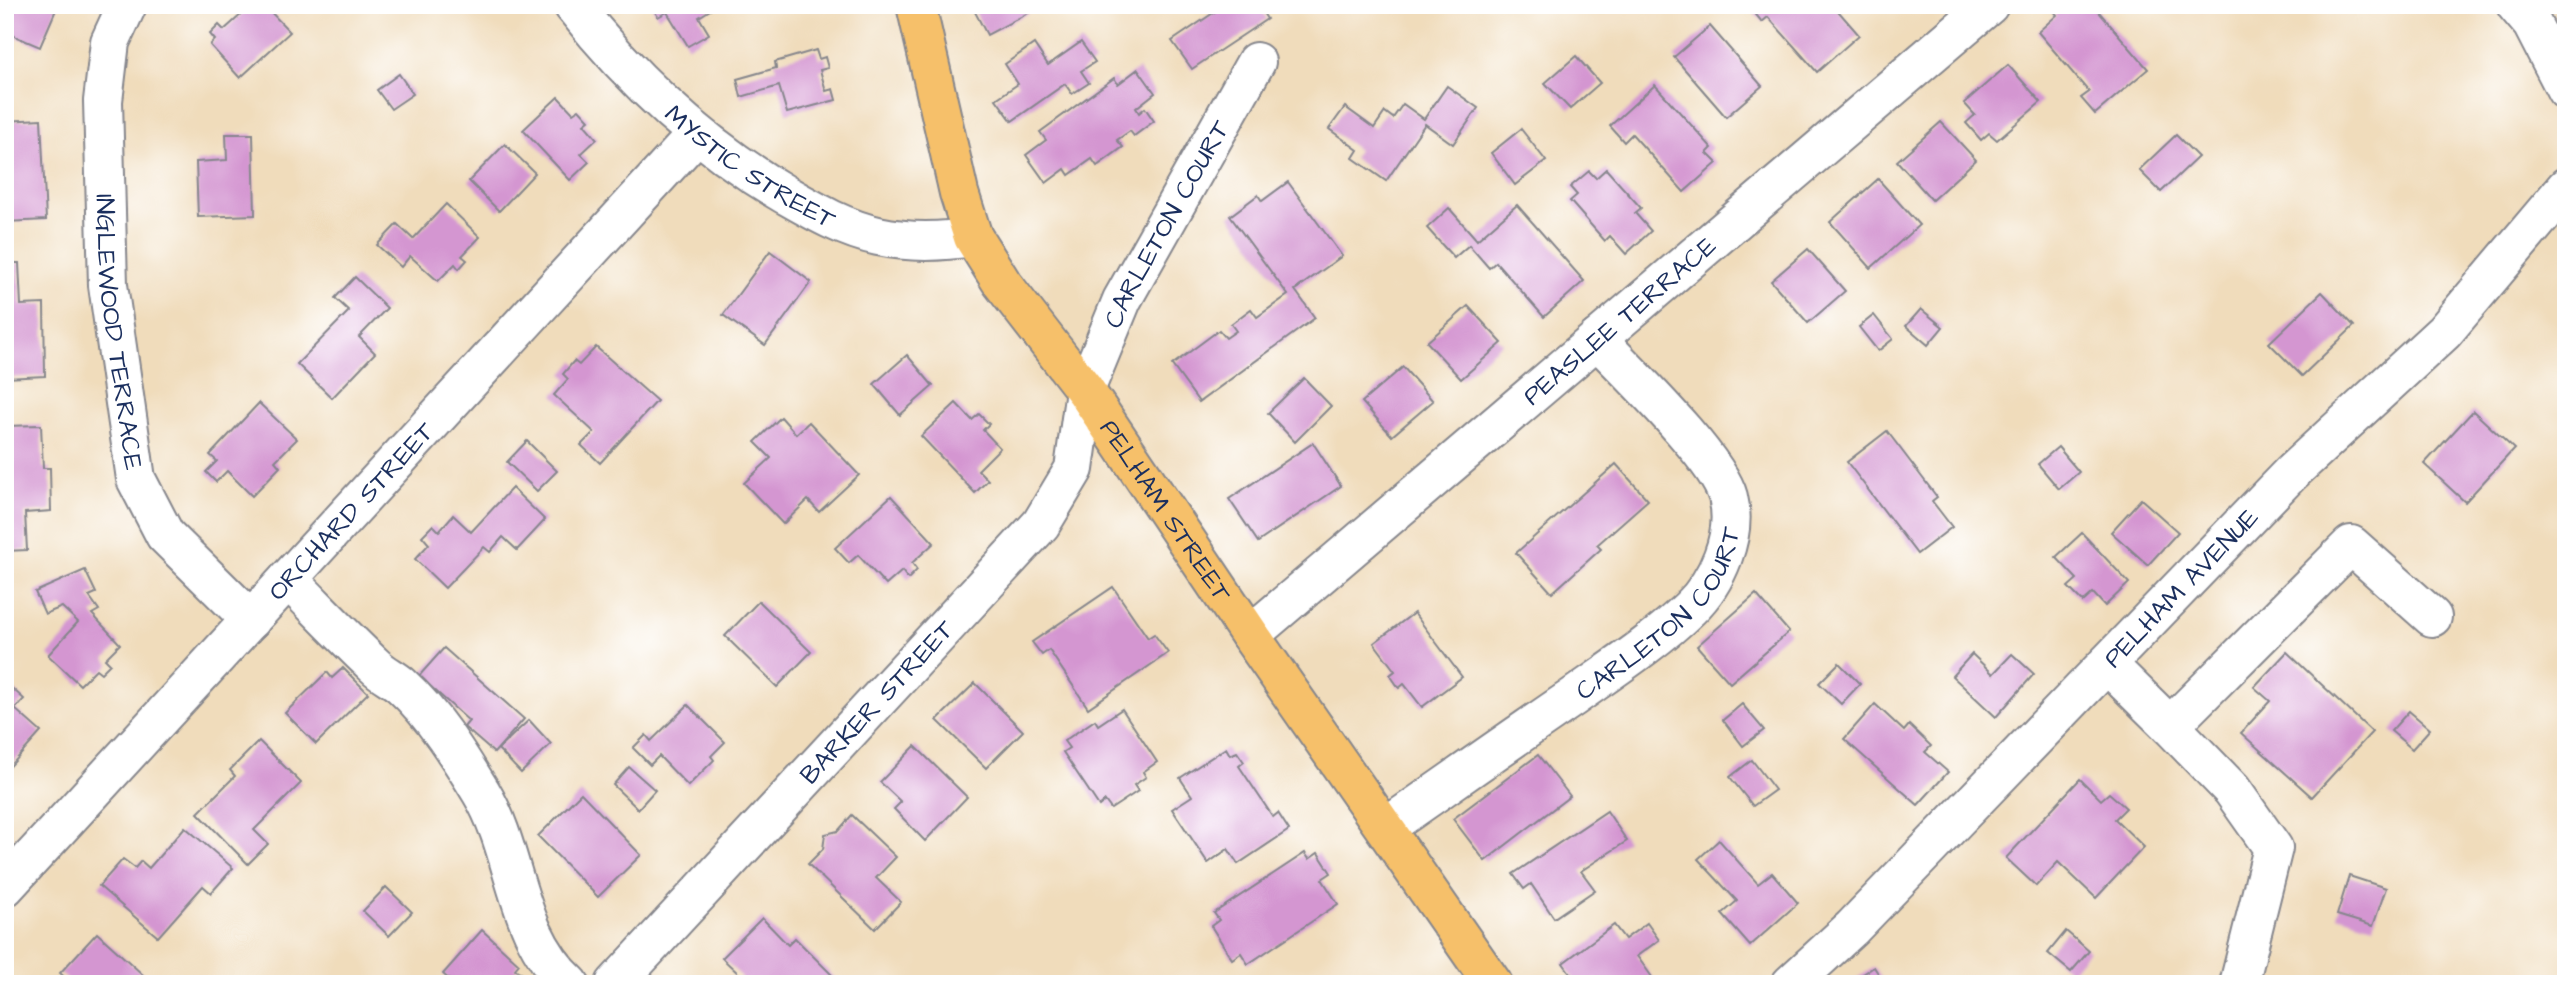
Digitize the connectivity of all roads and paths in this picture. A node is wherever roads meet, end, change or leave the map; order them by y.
1 (127, 5) edge
2 (573, 5) edge
3 (916, 5) edge
4 (1989, 5) edge
5 (2516, 5) edge
6 (1256, 62) dead end
7 (2566, 90) edge
8 (696, 135) junction
9 (2566, 180) edge
10 (2565, 187) edge
11 (973, 237) junction
12 (1597, 339) junction
13 (1085, 390) junction
14 (288, 579) junction
15 (2432, 617) dead end
16 (250, 620) junction
17 (1250, 635) junction
18 (2107, 664) junction
19 (2169, 726) junction
20 (1385, 828) junction
21 (5, 887) edge
22 (570, 984) edge
23 (615, 984) edge
24 (1493, 984) edge
25 (1791, 984) edge
26 (2239, 984) edge

1 - 16 street, INGLEWOOD TERRACE
2 - 8 street, MYSTIC STREET
3 - 11 main road, PELHAM STREET
4 - 12 street, PEASLEE TERRACE
5 - 7 street
6 - 13 street, CARLETON COURT
8 - 11 street, MYSTIC STREET
8 - 14 street, ORCHARD STREET
9 - 10 street
10 - 18 street, PELHAM AVENUE
11 - 13 main road, PELHAM STREET
12 - 17 street, PEASLEE TERRACE
12 - 20 street, CARLETON COURT
13 - 17 main road, PELHAM STREET
13 - 23 street, BARKER STREET
14 - 16 street, ORCHARD STREET
14 - 22 street
15 - 19 street
16 - 21 street, ORCHARD STREET
17 - 20 main road, PELHAM STREET
18 - 19 street
18 - 25 street, PELHAM AVENUE
19 - 26 street
20 - 24 main road, PELHAM STREET

